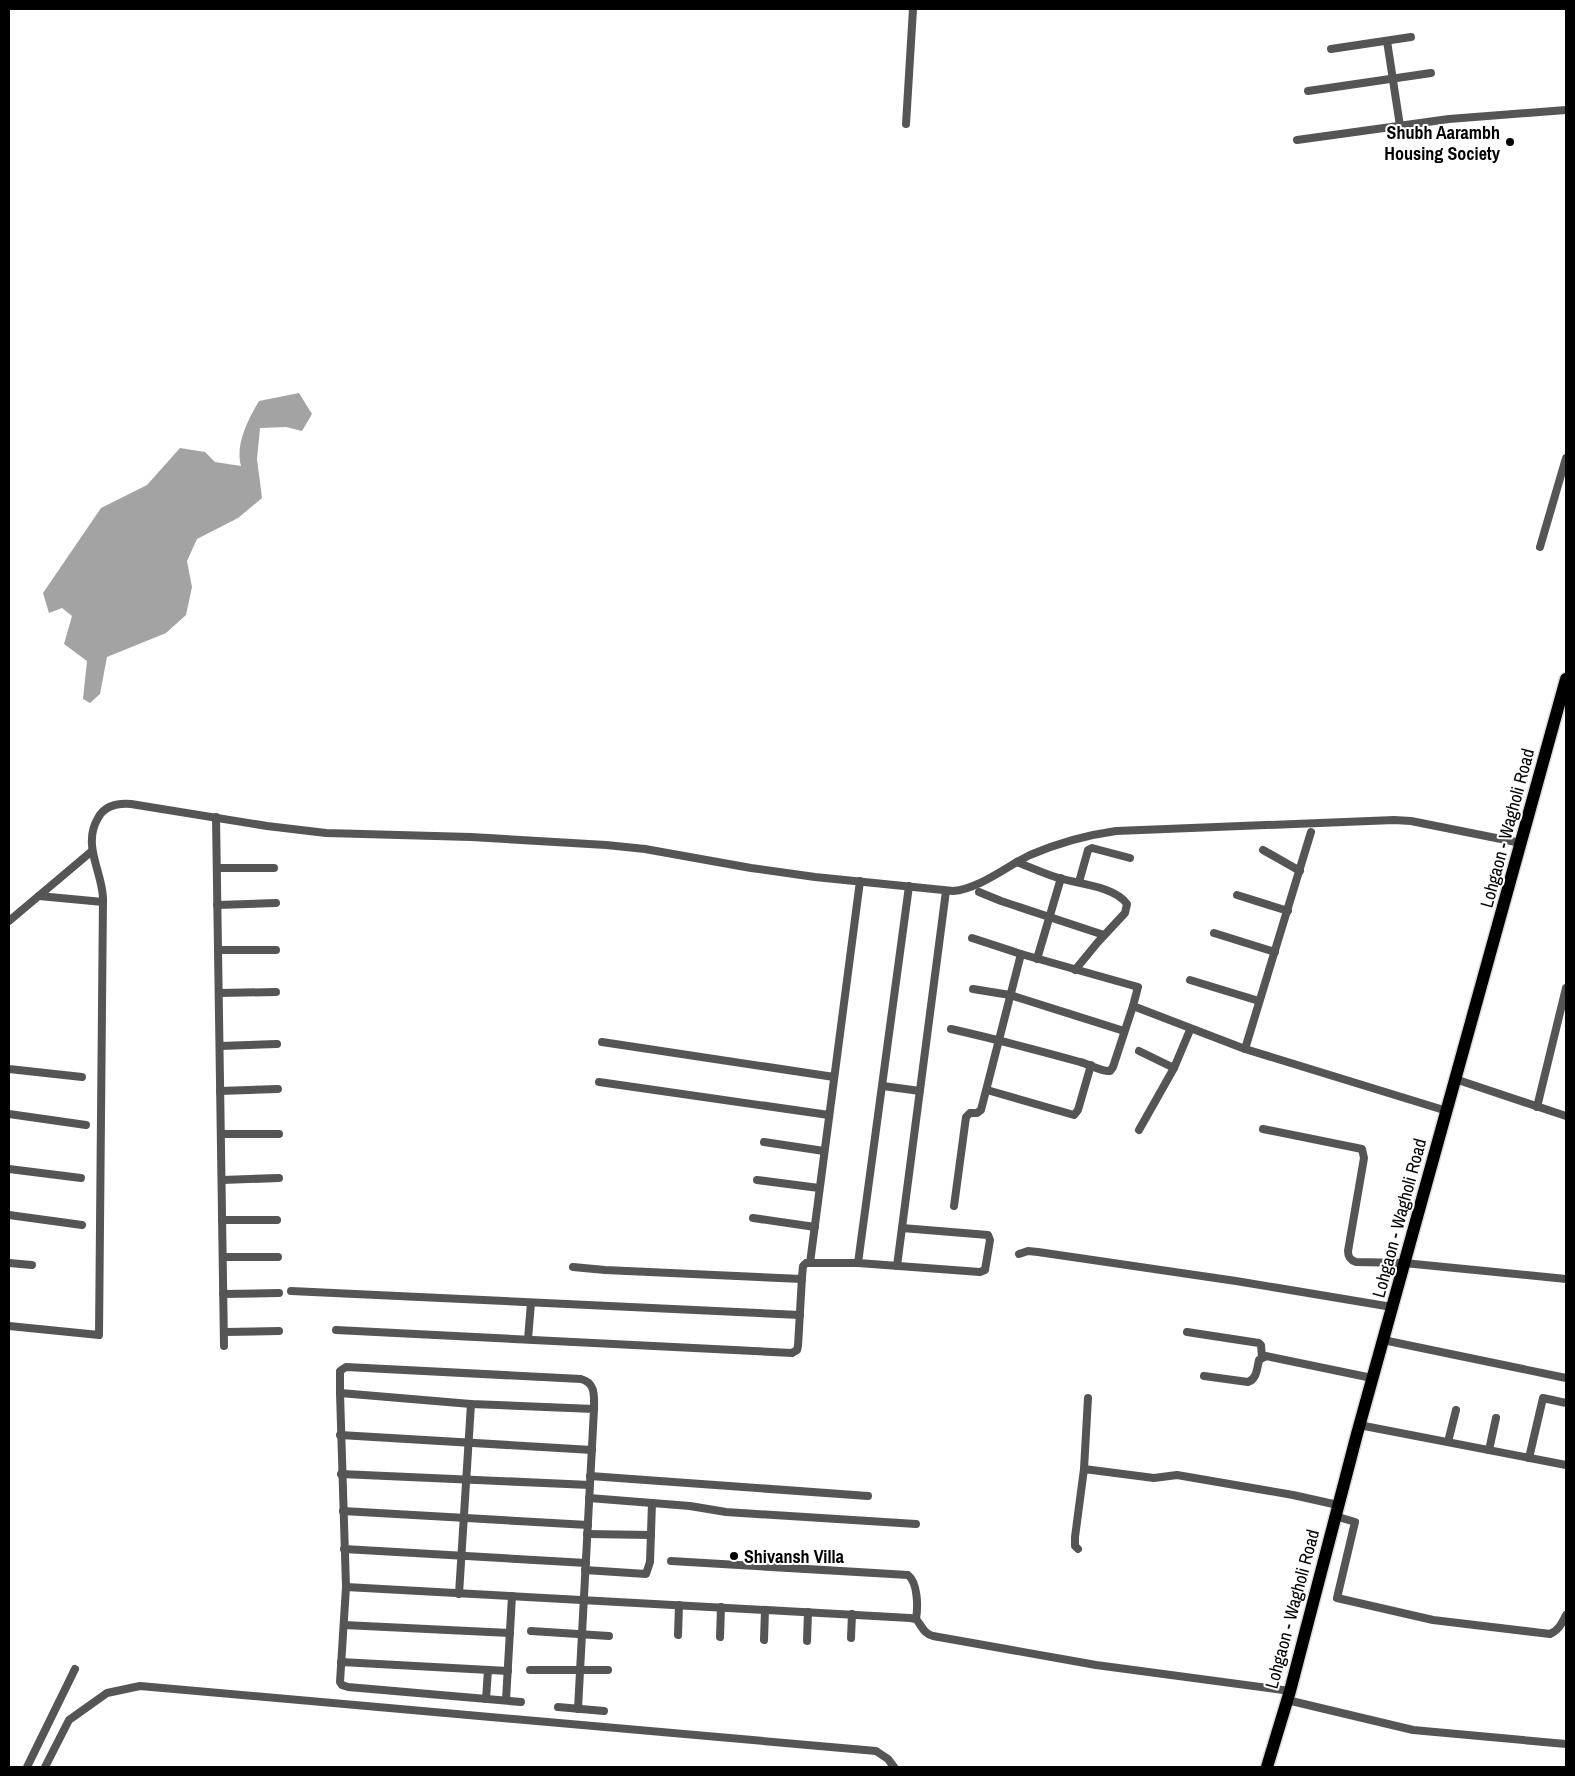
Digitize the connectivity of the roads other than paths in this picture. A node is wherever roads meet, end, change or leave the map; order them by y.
1 (913, 9) edge
2 (1411, 37) dead end
3 (1387, 41) junction
4 (1331, 49) dead end
5 (1431, 73) dead end
6 (1393, 79) junction
7 (1308, 91) dead end
8 (1566, 110) edge
9 (906, 124) dead end
10 (1400, 126) junction
11 (1297, 140) dead end
12 (1566, 458) edge
13 (1540, 547) dead end
14 (1566, 679) edge
15 (216, 817) junction
16 (1311, 832) dead end
17 (1521, 843) junction
18 (1263, 850) dead end
19 (92, 851) junction
20 (1130, 858) dead end
21 (1017, 862) junction
22 (217, 868) junction
23 (274, 868) dead end
24 (1300, 871) junction
25 (1061, 878) junction
26 (860, 881) junction
27 (1079, 882) junction
28 (909, 886) junction
29 (946, 891) junction
30 (979, 892) dead end
31 (1237, 895) dead end
32 (40, 896) junction
33 (103, 902) junction
34 (276, 903) dead end
35 (217, 905) junction
36 (1288, 911) junction
37 (1050, 916) junction
38 (9, 921) edge
39 (1214, 933) dead end
40 (1104, 934) junction
41 (972, 938) dead end
42 (218, 950) junction
43 (276, 950) dead end
44 (1274, 952) junction
45 (1021, 954) junction
46 (1037, 959) junction
47 (1075, 970) junction
48 (1190, 980) dead end
49 (1566, 988) edge
50 (973, 989) dead end
51 (276, 992) dead end
52 (219, 993) junction
53 (1010, 995) junction
54 (1259, 1001) junction
55 (1133, 1006) junction
56 (951, 1029) dead end
57 (1190, 1030) junction
58 (1124, 1031) junction
59 (999, 1040) junction
60 (602, 1042) dead end
61 (277, 1044) dead end
62 (220, 1046) junction
63 (1245, 1050) junction
64 (1139, 1051) dead end
65 (1092, 1065) junction
66 (9, 1068) edge
67 (1174, 1068) junction
68 (82, 1077) dead end
69 (834, 1077) junction
70 (1455, 1079) junction
71 (599, 1082) dead end
72 (883, 1086) junction
73 (278, 1089) dead end
74 (987, 1090) junction
75 (220, 1091) junction
76 (920, 1091) junction
77 (1537, 1107) junction
78 (1446, 1111) junction
79 (9, 1114) edge
80 (829, 1115) junction
81 (1566, 1116) edge
82 (86, 1124) dead end
83 (1263, 1129) dead end
84 (1138, 1130) dead end
85 (221, 1134) junction
86 (278, 1134) dead end
87 (764, 1142) dead end
88 (824, 1150) junction
89 (9, 1169) edge
90 (81, 1178) dead end
91 (278, 1178) dead end
92 (222, 1180) junction
93 (757, 1180) dead end
94 (819, 1188) junction
95 (954, 1206) dead end
96 (9, 1215) edge
97 (752, 1218) dead end
98 (222, 1220) junction
99 (277, 1220) dead end
100 (82, 1225) dead end
101 (814, 1226) junction
102 (902, 1228) junction
103 (1019, 1254) dead end
104 (223, 1257) junction
105 (278, 1257) dead end
106 (9, 1263) edge
107 (810, 1263) junction
108 (858, 1263) junction
109 (1404, 1264) junction
110 (32, 1266) dead end
111 (897, 1266) junction
112 (573, 1267) dead end
113 (802, 1279) junction
114 (1566, 1279) edge
115 (291, 1290) dead end
116 (279, 1293) dead end
117 (224, 1294) junction
118 (531, 1302) junction
119 (1392, 1307) junction
120 (800, 1315) junction
121 (9, 1326) edge
122 (336, 1330) dead end
123 (279, 1331) dead end
124 (224, 1332) junction
125 (1187, 1332) dead end
126 (528, 1339) junction
127 (1383, 1340) junction
128 (224, 1346) dead end
129 (1262, 1357) junction
130 (1204, 1376) dead end
131 (1372, 1378) junction
132 (1566, 1378) edge
133 (340, 1393) junction
134 (1088, 1398) dead end
135 (1566, 1403) edge
136 (470, 1404) junction
137 (594, 1409) junction
138 (1456, 1410) dead end
139 (1496, 1418) dead end
140 (1359, 1425) junction
141 (340, 1435) junction
142 (468, 1442) junction
143 (1448, 1442) junction
144 (592, 1450) junction
145 (1489, 1450) junction
146 (1529, 1458) junction
147 (1566, 1465) edge
148 (1084, 1469) junction
149 (342, 1474) junction
150 (590, 1476) junction
151 (466, 1479) junction
152 (590, 1485) junction
153 (868, 1496) dead end
154 (589, 1498) junction
155 (652, 1503) junction
156 (1336, 1510) junction
157 (343, 1511) junction
158 (464, 1517) junction
159 (916, 1524) dead end
160 (588, 1525) junction
161 (588, 1534) junction
162 (651, 1535) junction
163 (344, 1549) junction
164 (1078, 1549) dead end
165 (461, 1556) junction
166 (671, 1561) dead end
167 (585, 1567) junction
168 (346, 1588) junction
169 (459, 1594) junction
170 (512, 1596) junction
171 (584, 1599) junction
172 (679, 1605) junction
173 (721, 1607) junction
174 (765, 1610) junction
175 (808, 1612) junction
176 (852, 1614) junction
177 (1566, 1615) edge
178 (916, 1619) junction
179 (344, 1625) junction
180 (531, 1631) dead end
181 (510, 1633) junction
182 (582, 1634) junction
183 (678, 1635) dead end
184 (609, 1636) dead end
185 (720, 1637) dead end
186 (851, 1638) dead end
187 (764, 1640) dead end
188 (807, 1641) dead end
189 (342, 1662) junction
190 (75, 1669) dead end
191 (580, 1669) junction
192 (488, 1670) junction
193 (530, 1670) dead end
194 (608, 1670) dead end
195 (508, 1671) junction
196 (1288, 1695) junction
197 (486, 1699) junction
198 (506, 1700) junction
199 (521, 1702) dead end
200 (558, 1707) dead end
201 (578, 1709) junction
202 (604, 1711) dead end
203 (1566, 1744) edge
204 (27, 1767) edge
205 (45, 1767) edge
206 (894, 1767) edge
207 (1267, 1767) edge

1 - 9 street
2 - 3 street
3 - 4 street
3 - 6 street
5 - 6 street
6 - 7 street
6 - 10 street
8 - 10 street
10 - 11 street
12 - 13 street
14 - 17 main road, Lohgaon - Wagholi Road
15 - 19 street
15 - 22 street
15 - 26 street
16 - 24 street
17 - 21 street
17 - 70 main road, Lohgaon - Wagholi Road
18 - 24 street
19 - 32 street
19 - 33 street
20 - 27 street
21 - 25 street
21 - 29 street
22 - 23 street
22 - 35 street
24 - 36 street
25 - 27 street
25 - 37 street
26 - 28 street
26 - 69 street
27 - 40 street
28 - 29 street
28 - 72 street
29 - 76 street
30 - 37 street
31 - 36 street
32 - 33 street
32 - 38 street
33 - 121 street
34 - 35 street
35 - 42 street
36 - 44 street
37 - 40 street
37 - 46 street
39 - 44 street
40 - 47 street
41 - 45 street
42 - 43 street
42 - 52 street
44 - 54 street
45 - 46 street
45 - 53 street
46 - 47 street
47 - 55 street
48 - 54 street
49 - 77 street
50 - 53 street
51 - 52 street
52 - 62 street
53 - 58 street
53 - 59 street
54 - 63 street
55 - 57 street
55 - 58 street
56 - 59 street
57 - 63 street
57 - 67 street
58 - 65 street
59 - 65 street
59 - 74 street
60 - 69 street
61 - 62 street
62 - 75 street
63 - 78 street
64 - 67 street
65 - 74 street
66 - 68 street
67 - 84 street
69 - 80 street
70 - 77 street
70 - 78 main road, Lohgaon - Wagholi Road
71 - 80 street
72 - 76 street
72 - 108 street
73 - 75 street
74 - 95 street
75 - 85 street
76 - 102 street
77 - 81 street
78 - 109 main road, Lohgaon - Wagholi Road
79 - 82 street
80 - 88 street
83 - 109 street
85 - 86 street
85 - 92 street
87 - 88 street
88 - 94 street
89 - 90 street
91 - 92 street
92 - 98 street
93 - 94 street
94 - 101 street
96 - 100 street
97 - 101 street
98 - 99 street
98 - 104 street
101 - 107 street
102 - 111 street
102 - 111 street
103 - 119 street
104 - 105 street
104 - 117 street
106 - 110 street
107 - 108 street
107 - 113 street
108 - 111 street
109 - 114 street
109 - 119 main road, Lohgaon - Wagholi Road
112 - 113 street
113 - 120 street
115 - 118 street
116 - 117 street
117 - 124 street
118 - 120 street
118 - 126 street
119 - 127 main road, Lohgaon - Wagholi Road
120 - 126 street
122 - 126 street
123 - 124 street
124 - 128 street
125 - 129 street
127 - 131 main road, Lohgaon - Wagholi Road
127 - 132 street
129 - 130 street
129 - 131 street
131 - 140 main road, Lohgaon - Wagholi Road
133 - 136 street
133 - 137 street
133 - 141 street
134 - 148 street
135 - 146 street
136 - 137 street
136 - 142 street
137 - 144 street
138 - 143 street
139 - 145 street
140 - 143 street
140 - 156 main road, Lohgaon - Wagholi Road
141 - 142 street
141 - 149 street
142 - 144 street
142 - 151 street
143 - 145 street
144 - 150 street
145 - 146 street
146 - 147 street
148 - 156 street
148 - 164 street
149 - 151 street
149 - 157 street
150 - 152 street
150 - 153 street
151 - 152 street
151 - 158 street
152 - 154 street
154 - 155 street
154 - 160 street
155 - 159 street
155 - 162 street
156 - 177 street
156 - 196 main road, Lohgaon - Wagholi Road
157 - 158 street
157 - 163 street
158 - 160 street
158 - 165 street
160 - 161 street
161 - 162 street
161 - 167 street
162 - 167 street
163 - 165 street
163 - 168 street
165 - 167 street
165 - 169 street
166 - 178 street
167 - 171 street
168 - 169 street
168 - 179 street
169 - 170 street
170 - 171 street
170 - 181 street
171 - 172 street
171 - 182 street
172 - 173 street
172 - 183 street
173 - 174 street
173 - 185 street
174 - 175 street
174 - 187 street
175 - 176 street
175 - 188 street
176 - 178 street
176 - 186 street
178 - 196 street
179 - 181 street
179 - 189 street
180 - 182 street
181 - 195 street
182 - 184 street
182 - 191 street
189 - 192 street
189 - 197 street
190 - 204 street
191 - 193 street
191 - 194 street
191 - 201 street
192 - 195 street
192 - 197 street
195 - 198 street
196 - 203 street
196 - 207 main road, Lohgaon - Wagholi Road
197 - 198 street
198 - 199 street
200 - 201 street
201 - 202 street
205 - 206 street

